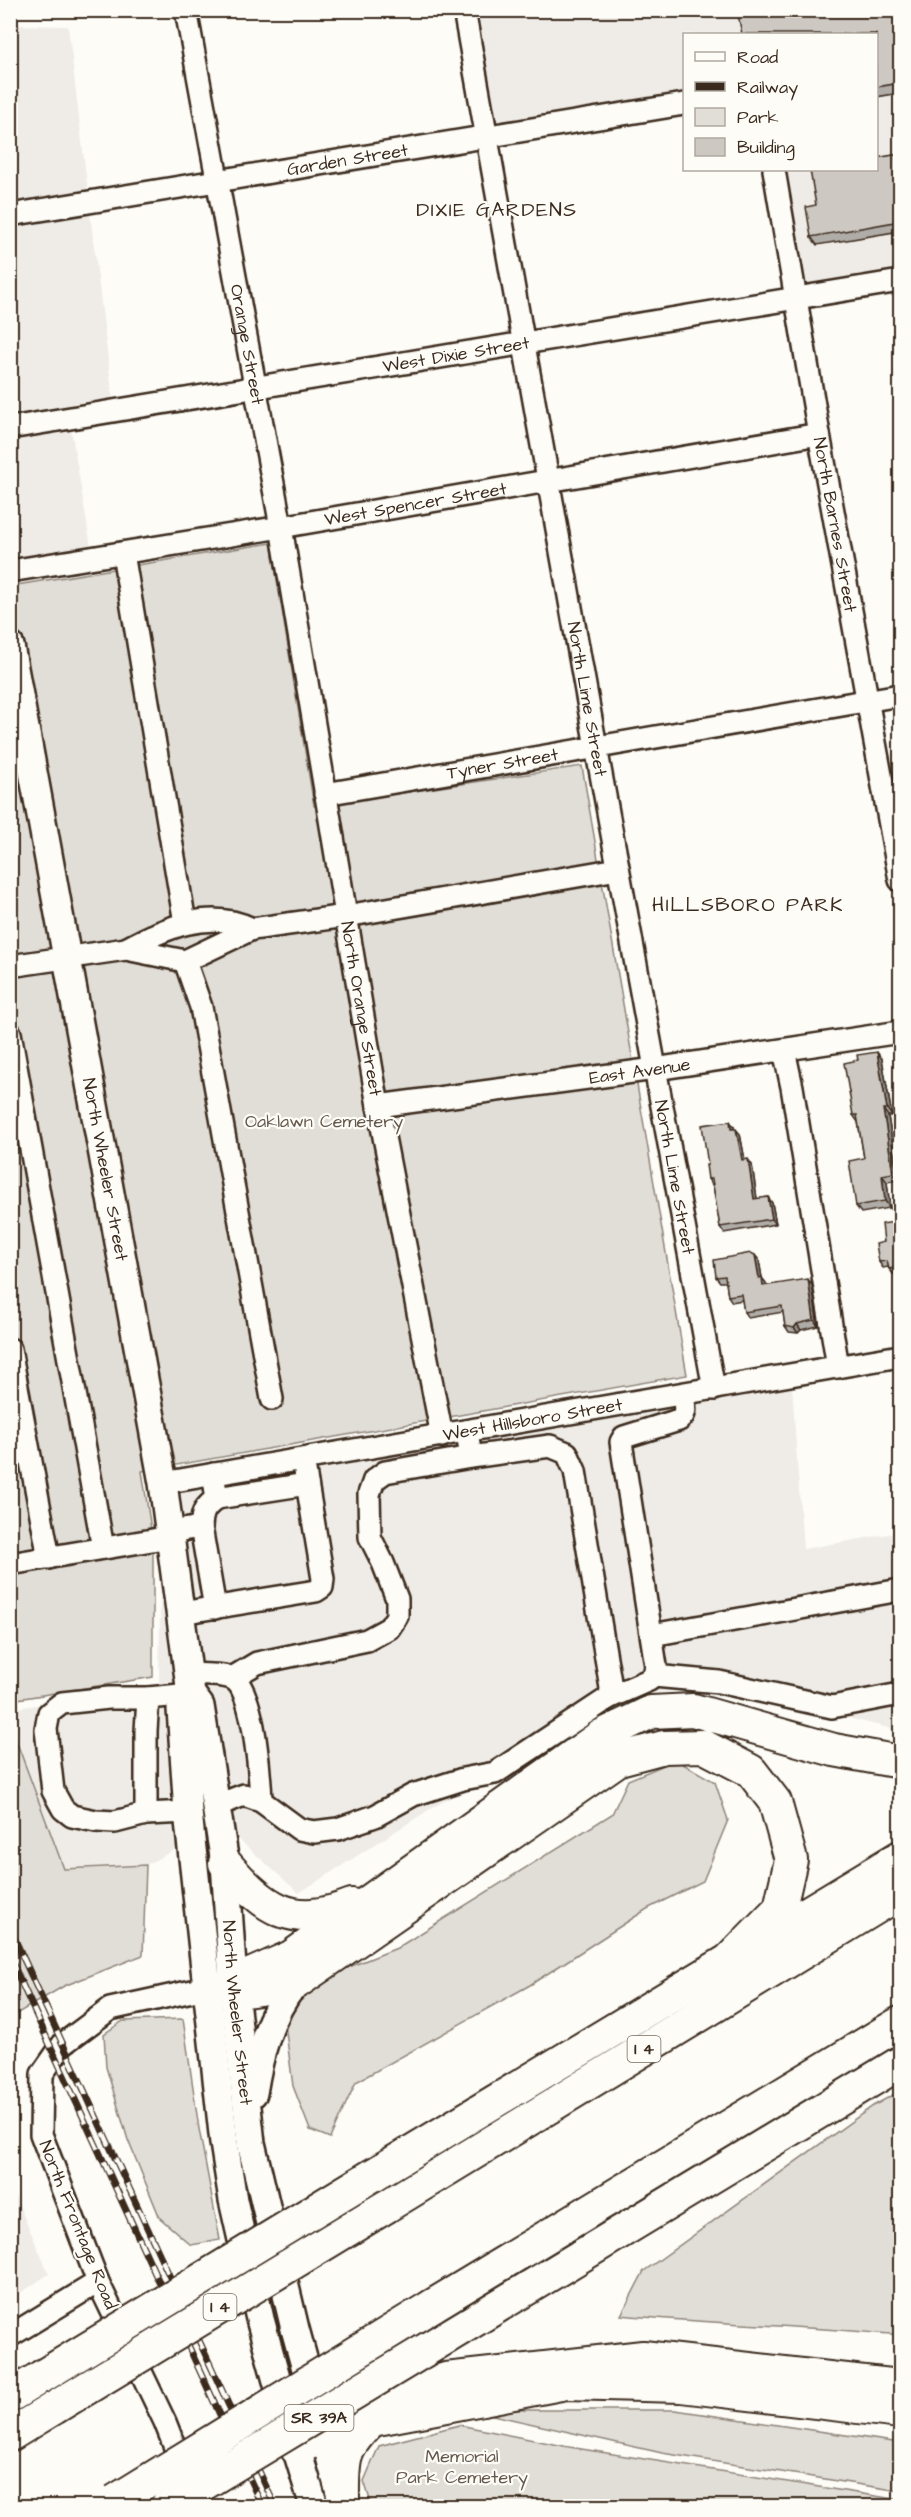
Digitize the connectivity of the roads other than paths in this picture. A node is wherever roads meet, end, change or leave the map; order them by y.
1 (186, 10) edge
2 (464, 10) edge
3 (683, 104) edge
4 (488, 138) junction
5 (774, 171) edge
6 (218, 181) junction
7 (10, 215) edge
8 (900, 281) edge
9 (797, 298) junction
10 (524, 342) junction
11 (255, 388) junction
12 (10, 428) edge
13 (819, 434) junction
14 (549, 481) junction
15 (281, 527) junction
16 (123, 553) junction
17 (10, 571) edge
18 (10, 646) edge
19 (900, 695) edge
20 (867, 702) junction
21 (596, 747) junction
22 (325, 794) junction
23 (618, 869) junction
24 (900, 880) edge
25 (346, 916) junction
26 (192, 921) junction
27 (252, 929) junction
28 (126, 949) junction
29 (66, 957) junction
30 (185, 961) junction
31 (10, 966) edge
32 (900, 1032) edge
33 (10, 1033) edge
34 (784, 1050) junction
35 (654, 1069) junction
36 (378, 1106) junction
37 (10, 1349) edge
38 (900, 1356) edge
39 (838, 1367) junction
40 (714, 1389) junction
41 (683, 1394) junction
42 (272, 1399) dead end
43 (467, 1432) junction
44 (442, 1436) junction
45 (471, 1457) junction
46 (303, 1459) junction
47 (213, 1474) junction
48 (163, 1482) junction
49 (307, 1484) junction
50 (217, 1498) junction
51 (201, 1527) junction
52 (170, 1534) junction
53 (103, 1548) junction
54 (49, 1558) junction
55 (10, 1564) edge
56 (900, 1590) edge
57 (215, 1608) junction
58 (181, 1613) junction
59 (652, 1635) junction
60 (654, 1676) junction
61 (189, 1677) junction
62 (232, 1678) junction
63 (900, 1694) edge
64 (610, 1697) junction
65 (148, 1698) junction
66 (900, 1762) edge
67 (261, 1801) junction
68 (215, 1806) junction
69 (188, 1812) junction
70 (146, 1814) junction
71 (900, 1857) edge
72 (225, 1863) junction
73 (384, 1893) junction
74 (900, 1893) edge
75 (728, 1961) junction
76 (294, 1984) junction
77 (219, 1985) junction
78 (900, 2023) edge
79 (900, 2063) edge
80 (900, 2067) edge
81 (861, 2087) junction
82 (249, 2127) junction
83 (98, 2282) junction
84 (10, 2336) edge
85 (900, 2386) edge
86 (10, 2396) edge
87 (900, 2412) edge
88 (372, 2420) junction
89 (307, 2433) junction
90 (10, 2435) edge
91 (110, 2504) edge
92 (167, 2506) edge
93 (198, 2506) edge
94 (334, 2506) edge

1 - 6 street, Orange Street
2 - 4 street, North Lime Street
3 - 4 street, Garden Street
4 - 6 street, Garden Street
4 - 10 street, North Lime Street
5 - 9 street, North Barnes Street
6 - 7 street, Garden Street
6 - 11 street, Orange Street
8 - 9 street, West Dixie Street
9 - 10 street, West Dixie Street
9 - 13 street, North Barnes Street
10 - 11 street, West Dixie Street
10 - 14 street, North Lime Street
11 - 12 street, West Dixie Street
11 - 15 street, Orange Street
13 - 14 street, West Spencer Street
13 - 20 street, North Barnes Street
14 - 15 street, West Spencer Street
14 - 21 street, North Lime Street
15 - 16 street, West Spencer Street
15 - 22 street, Orange Street
16 - 17 street, West Spencer Street
16 - 26 street
18 - 29 main road, North Wheeler Street
19 - 20 street, Tyner Street
20 - 21 street, Tyner Street
20 - 24 street, North Barnes Street
21 - 22 street, Tyner Street
21 - 23 street, North Lime Street
22 - 25 street, North Orange Street
23 - 25 street
23 - 35 street, North Lime Street
25 - 27 street
25 - 36 street, North Orange Street
26 - 27 street
26 - 28 street
27 - 30 street
28 - 29 street
28 - 30 street
29 - 31 street
29 - 48 main road, North Wheeler Street
30 - 42 street
32 - 34 street, East Avenue
33 - 53 street
34 - 35 street, East Avenue
34 - 39 street
35 - 36 street, East Avenue
35 - 40 street, North Lime Street
36 - 44 street, North Orange Street
37 - 54 street
38 - 39 street, West Hillsboro Street
39 - 40 street, West Hillsboro Street
40 - 41 street, West Hillsboro Street
41 - 43 street, West Hillsboro Street
41 - 59 street
43 - 44 street, West Hillsboro Street
43 - 45 street
44 - 46 street, West Hillsboro Street
45 - 62 street
45 - 64 street
46 - 47 street, West Hillsboro Street
46 - 49 street
47 - 48 street, West Hillsboro Street
47 - 50 street
48 - 52 main road, North Wheeler Street
49 - 50 street
49 - 57 street
50 - 51 street
51 - 52 street
51 - 57 street
52 - 53 street
52 - 58 main road, North Wheeler Street
53 - 54 street
54 - 55 street
56 - 59 street
57 - 58 street
58 - 61 main road, North Wheeler Street
59 - 60 street
60 - 63 street
60 - 64 street
61 - 62 street
61 - 65 street
61 - 68 main road, North Wheeler Street / SR 39A
61 - 69 main road, North Wheeler Street / SR 39A
62 - 67 street
64 - 67 street
65 - 70 street
65 - 70 street
66 - 73 highway
67 - 68 street
68 - 72 main road, North Wheeler Street / SR 39A
69 - 70 street
69 - 77 main road, North Wheeler Street / SR 39A
71 - 75 highway
72 - 73 highway
72 - 77 main road, North Wheeler Street / SR 39A
73 - 77 highway
74 - 90 highway, I 4, bridge
75 - 76 highway
75 - 86 highway, bridge
76 - 77 highway
76 - 82 main road
77 - 82 main road, North Wheeler Street / SR 39A
77 - 83 street, North Frontage Road
77 - 89 main road, North Wheeler Street / SR 39A
78 - 91 highway, bridge
79 - 81 highway
80 - 81 highway
81 - 92 highway, bridge
82 - 89 main road, North Wheeler Street / SR 39A
83 - 84 street
83 - 93 street, North Frontage Road
85 - 89 highway
87 - 88 highway
88 - 89 highway
88 - 94 highway
89 - 94 main road, SR 39A

